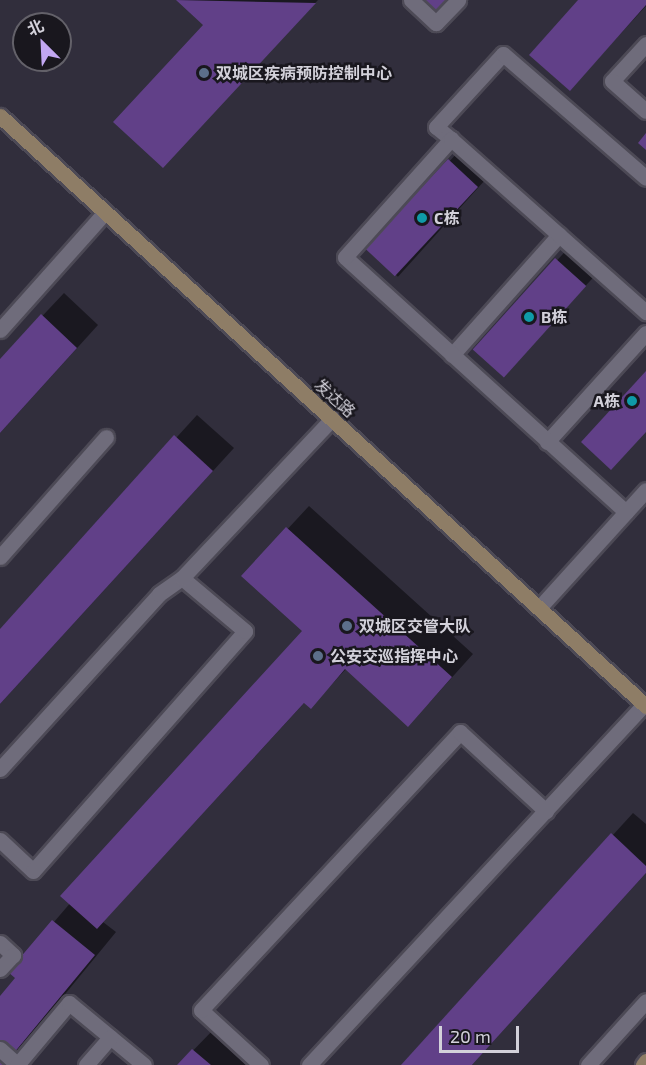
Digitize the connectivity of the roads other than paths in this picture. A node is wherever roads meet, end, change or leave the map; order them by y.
1 (411, 0) edge
2 (458, 0) edge
3 (646, 44) edge
4 (646, 111) edge
5 (0, 116) edge
6 (451, 139) junction
7 (646, 178) edge
8 (105, 212) junction
9 (559, 236) junction
10 (646, 312) edge
11 (0, 330) edge
12 (646, 333) edge
13 (452, 355) junction
14 (332, 419) junction
15 (106, 437) dead end
16 (547, 441) junction
17 (646, 490) edge
18 (626, 512) junction
19 (0, 557) edge
20 (182, 578) junction
21 (539, 608) junction
22 (645, 706) edge
23 (0, 769) edge
24 (546, 811) junction
25 (0, 840) edge
26 (0, 943) edge
27 (0, 969) edge
28 (646, 1001) edge
29 (110, 1037) junction
30 (0, 1049) edge
31 (646, 1061) edge
32 (17, 1065) edge
33 (86, 1065) edge
34 (144, 1065) edge
35 (261, 1065) edge
36 (309, 1065) edge
37 (588, 1065) edge
38 (643, 1065) edge

1 - 2 street
3 - 4 street
5 - 8 street, 发达路
6 - 7 street
6 - 9 street
6 - 13 street
8 - 11 street
8 - 14 street, 发达路
9 - 10 street
9 - 13 street
12 - 16 street
13 - 16 street
14 - 20 street
14 - 21 street, 发达路
15 - 19 street
16 - 18 street
17 - 18 street
18 - 21 street
20 - 23 street
20 - 25 street
21 - 22 street, 发达路
22 - 24 street
24 - 35 street
24 - 36 street
26 - 27 street
28 - 37 street
29 - 32 street
29 - 33 street
29 - 34 street
30 - 32 street
31 - 38 street

